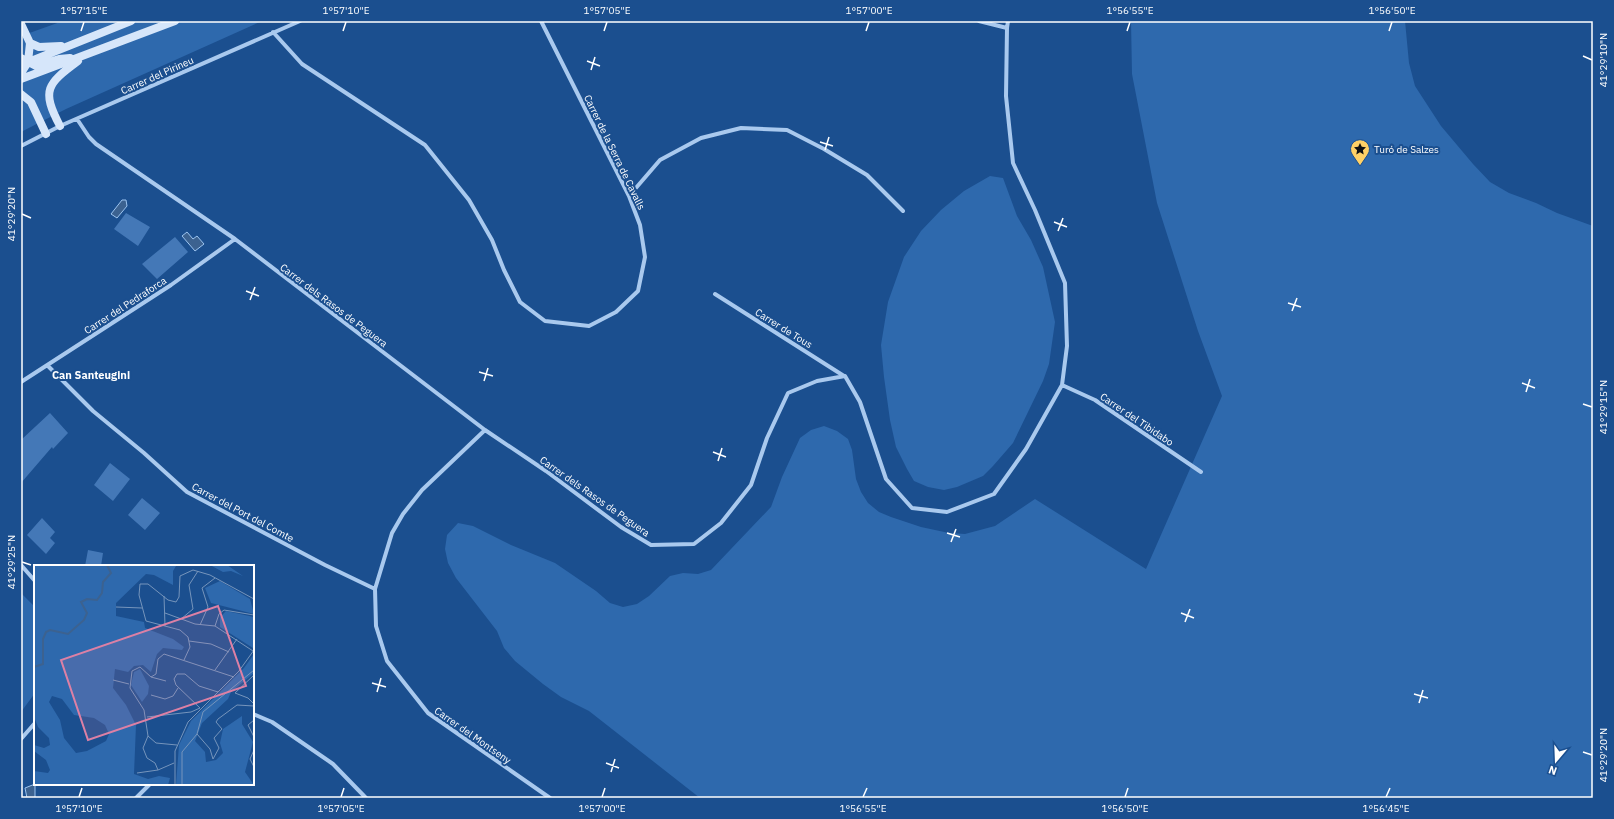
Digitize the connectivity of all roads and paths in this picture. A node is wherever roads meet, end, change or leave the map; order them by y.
1 (131, 21) edge
2 (175, 21) edge
3 (300, 21) edge
4 (541, 21) edge
5 (979, 21) edge
6 (1008, 21) edge
7 (21, 24) edge
8 (1007, 28) junction
9 (273, 32) junction
10 (30, 43) junction
11 (72, 45) junction
12 (85, 56) junction
13 (23, 62) edge
14 (21, 73) edge
15 (21, 80) edge
16 (21, 94) edge
17 (77, 119) junction
18 (60, 126) junction
19 (46, 134) junction
20 (21, 146) edge
21 (629, 196) junction
22 (903, 211) dead end
23 (235, 239) junction
24 (715, 294) dead end
25 (47, 365) junction
26 (845, 376) junction
27 (21, 382) edge
28 (1062, 385) junction
29 (485, 430) junction
30 (1201, 472) dead end
31 (21, 565) edge
32 (34, 580) edge
33 (375, 589) junction
34 (254, 714) edge
35 (34, 724) edge
36 (21, 739) edge
37 (149, 785) edge
38 (136, 798) edge
39 (366, 798) edge
40 (550, 798) edge

1 - 11 main road
2 - 12 main road
3 - 9 street, Carrer del Pirineu
4 - 21 street, Carrer de la Serra de Cavalls
5 - 8 street
6 - 8 street
7 - 10 main road
8 - 28 street
9 - 17 street, Carrer del Pirineu
9 - 21 street, Carrer de la Serra de Cavalls
10 - 11 main road
10 - 13 main road
11 - 13 main road
12 - 13 main road
12 - 15 main road
12 - 18 main road
13 - 14 main road
16 - 19 main road
17 - 18 street, Carrer del Pirineu
17 - 23 street, Carrer dels Rasos de Peguera
18 - 19 street, Carrer del Pirineu
19 - 20 street, Carrer del Pirineu
21 - 22 street
23 - 25 street, Carrer del Pedraforca
23 - 29 street, Carrer dels Rasos de Peguera
24 - 26 street, Carrer de Tous
25 - 27 street, Carrer del Pedraforca
25 - 33 street, Carrer del Port del Comte
26 - 28 street
26 - 29 street, Carrer dels Rasos de Peguera
28 - 30 street, Carrer del Tibidabo
29 - 33 street, Carrer del Montseny
31 - 32 street
33 - 40 street, Carrer del Montseny
34 - 39 street
35 - 36 street
37 - 38 street

